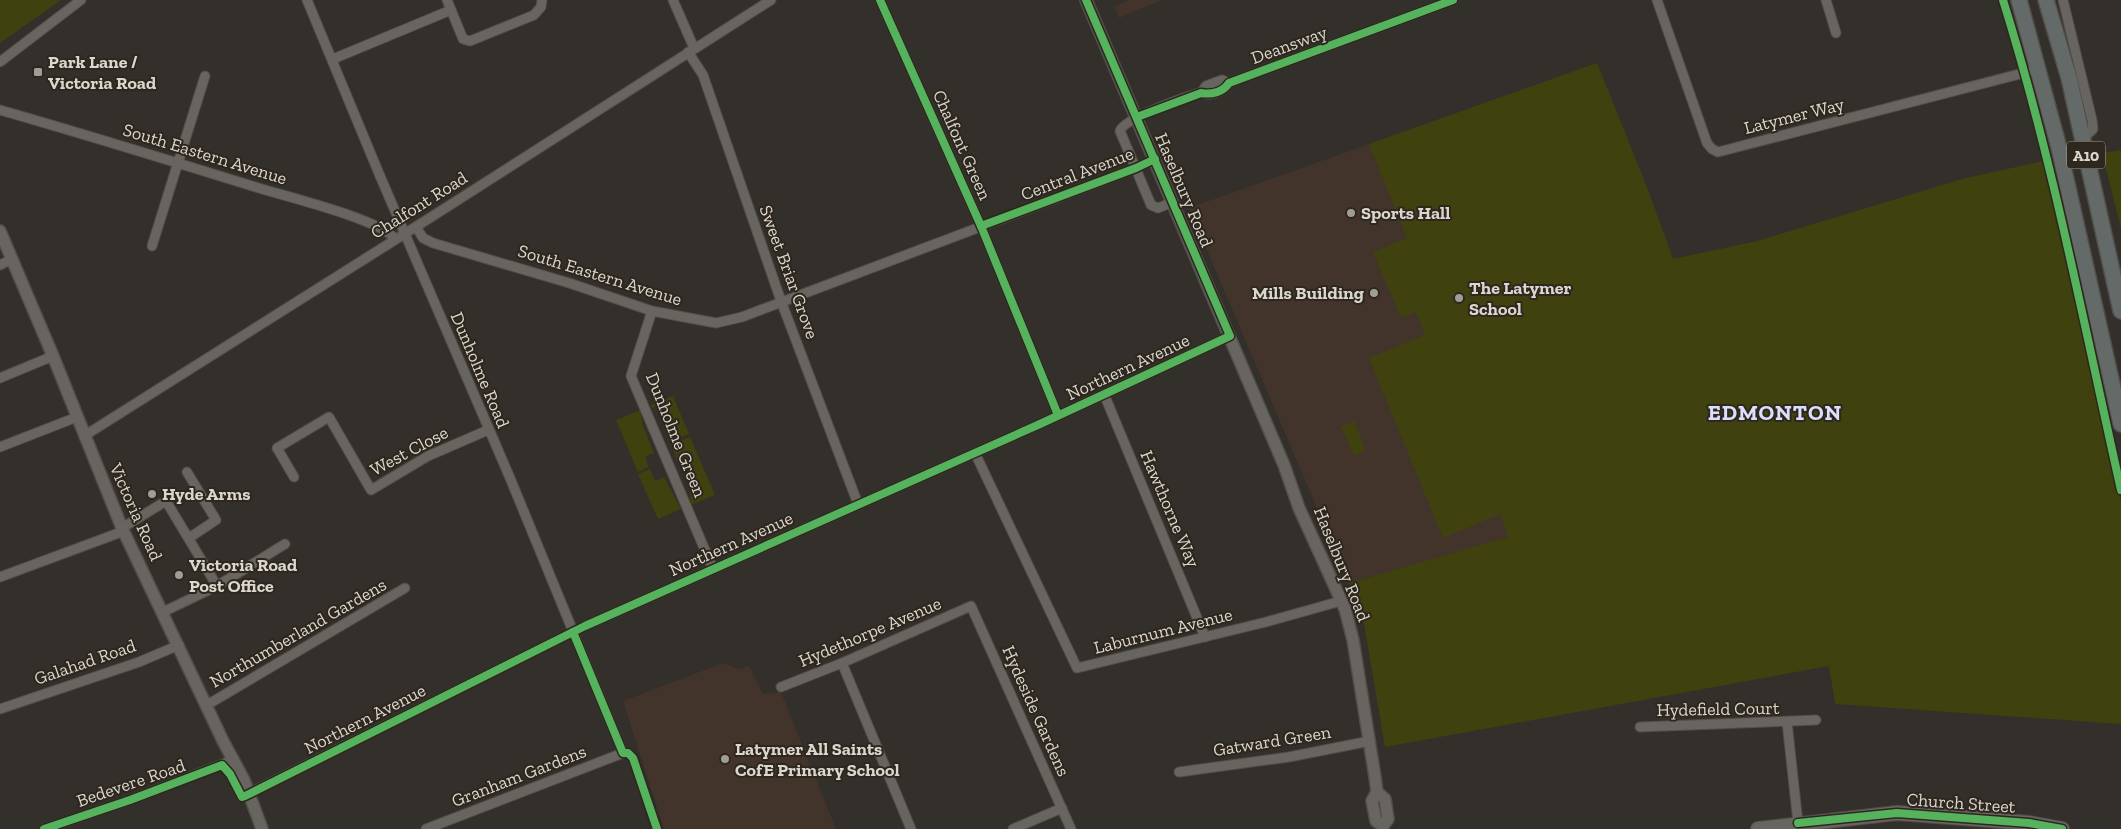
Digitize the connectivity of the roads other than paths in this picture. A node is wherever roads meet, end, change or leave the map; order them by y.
1 (81, 0) edge
2 (308, 0) edge
3 (447, 0) edge
4 (542, 0) edge
5 (673, 0) edge
6 (771, 0) edge
7 (880, 0) edge
8 (1086, 0) edge
9 (1454, 0) edge
10 (1658, 0) edge
11 (1826, 0) edge
12 (2019, 0) edge
13 (2046, 0) edge
14 (2063, 0) edge
15 (451, 10) junction
16 (1836, 33) dead end
17 (691, 50) junction
18 (332, 59) junction
19 (0, 62) edge
20 (2039, 69) junction
21 (205, 76) dead end
22 (0, 110) edge
23 (1137, 117) junction
24 (2080, 131) junction
25 (1155, 159) junction
26 (178, 163) junction
27 (1136, 168) junction
28 (1173, 202) junction
29 (981, 226) junction
30 (416, 227) junction
31 (0, 231) edge
32 (405, 234) junction
33 (395, 239) junction
34 (152, 246) dead end
35 (12, 259) junction
36 (0, 265) edge
37 (781, 301) junction
38 (652, 311) junction
39 (2121, 311) edge
40 (1230, 336) junction
41 (53, 356) junction
42 (0, 378) edge
43 (1104, 394) junction
44 (1058, 415) junction
45 (77, 417) junction
46 (2121, 424) edge
47 (488, 430) junction
48 (84, 436) junction
49 (0, 447) edge
50 (975, 452) junction
51 (186, 472) dead end
52 (294, 477) dead end
53 (858, 504) junction
54 (123, 529) junction
55 (189, 538) junction
56 (285, 544) dead end
57 (712, 569) junction
58 (0, 577) edge
59 (217, 586) junction
60 (405, 588) dead end
61 (1341, 601) junction
62 (971, 606) joint
63 (163, 612) junction
64 (573, 632) junction
65 (1206, 637) junction
66 (179, 645) junction
67 (842, 663) junction
68 (781, 687) dead end
69 (207, 705) junction
70 (0, 709) edge
71 (1816, 720) dead end
72 (1787, 722) junction
73 (1640, 727) dead end
74 (1370, 742) junction
75 (623, 753) joint
76 (234, 760) junction
77 (1178, 772) dead end
78 (250, 793) junction
79 (1062, 808) junction
80 (1798, 823) junction
81 (1383, 827) edge
82 (44, 829) edge
83 (262, 829) edge
84 (426, 829) edge
85 (911, 829) edge
86 (1013, 829) edge
87 (1071, 829) edge
88 (1758, 829) edge
89 (2062, 829) edge

1 - 19 street
2 - 18 street, Dunholme Road
3 - 15 street
4 - 15 street
5 - 17 street, Sweet Briar Grove
6 - 17 street, Chalfont Road
7 - 29 street, Chalfont Green
8 - 23 street, Haselbury Road
9 - 23 street, Deansway
10 - 20 street, Latymer Way
11 - 16 street
12 - 20 highway, A10
13 - 24 highway, A10
14 - 24 street
15 - 18 street
17 - 30 street, Chalfont Road
17 - 37 street, Sweet Briar Grove
18 - 32 street, Dunholme Road
20 - 46 highway, A10
21 - 26 street
22 - 26 street, South Eastern Avenue
23 - 25 street, Haselbury Road
23 - 27 street
24 - 39 highway, A10
25 - 27 street, Central Avenue
25 - 28 street, Haselbury Road
26 - 33 street, South Eastern Avenue
26 - 34 street
27 - 28 street
27 - 29 street, Central Avenue
28 - 40 street, Haselbury Road
29 - 37 street, Central Avenue
29 - 44 street, Chalfont Green
30 - 32 street, Chalfont Road
30 - 38 street, South Eastern Avenue
31 - 35 street, Victoria Road
32 - 33 street, Chalfont Road
32 - 47 street, Dunholme Road
33 - 48 street, Chalfont Road
35 - 36 street
35 - 41 street, Victoria Road
37 - 38 street, South Eastern Avenue
37 - 53 street, Sweet Briar Grove
38 - 57 street, Dunholme Green
40 - 43 street, Northern Avenue
40 - 61 street, Haselbury Road
41 - 42 street
41 - 45 street, Victoria Road
43 - 44 street, Northern Avenue
43 - 65 street, Hawthorne Way
44 - 50 street, Northern Avenue
45 - 48 street, Victoria Road
45 - 49 street
47 - 52 street, West Close
47 - 64 street, Dunholme Road
48 - 54 street, Victoria Road
50 - 53 street, Northern Avenue
50 - 65 street, Laburnum Avenue
51 - 55 street
53 - 57 street, Northern Avenue
54 - 55 street
54 - 58 street
54 - 63 street, Victoria Road
55 - 59 street
56 - 59 street
57 - 64 street, Northern Avenue
59 - 63 street
60 - 69 street, Northumberland Gardens
61 - 65 street, Laburnum Avenue
61 - 74 street, Haselbury Road
62 - 67 street, Hydethorpe Avenue
62 - 79 street, Hydeside Gardens
63 - 66 street, Victoria Road
64 - 75 street, Dunholme Road
64 - 78 street, Northern Avenue
66 - 69 street, Victoria Road
66 - 70 street, Galahad Road
67 - 68 street, Hydethorpe Avenue
67 - 85 street
69 - 76 street, Victoria Road
71 - 72 street
72 - 73 street, Hydefield Court
72 - 80 street, Hydefield Court
74 - 77 street, Gatward Green
74 - 81 street, Haselbury Road
75 - 84 street, Granham Gardens
76 - 78 street, Victoria Road
76 - 82 street, Bedevere Road
78 - 83 street, Victoria Road
79 - 86 street
79 - 87 street, Hydeside Gardens
80 - 88 main road, Church Street
80 - 89 main road, Church Street

